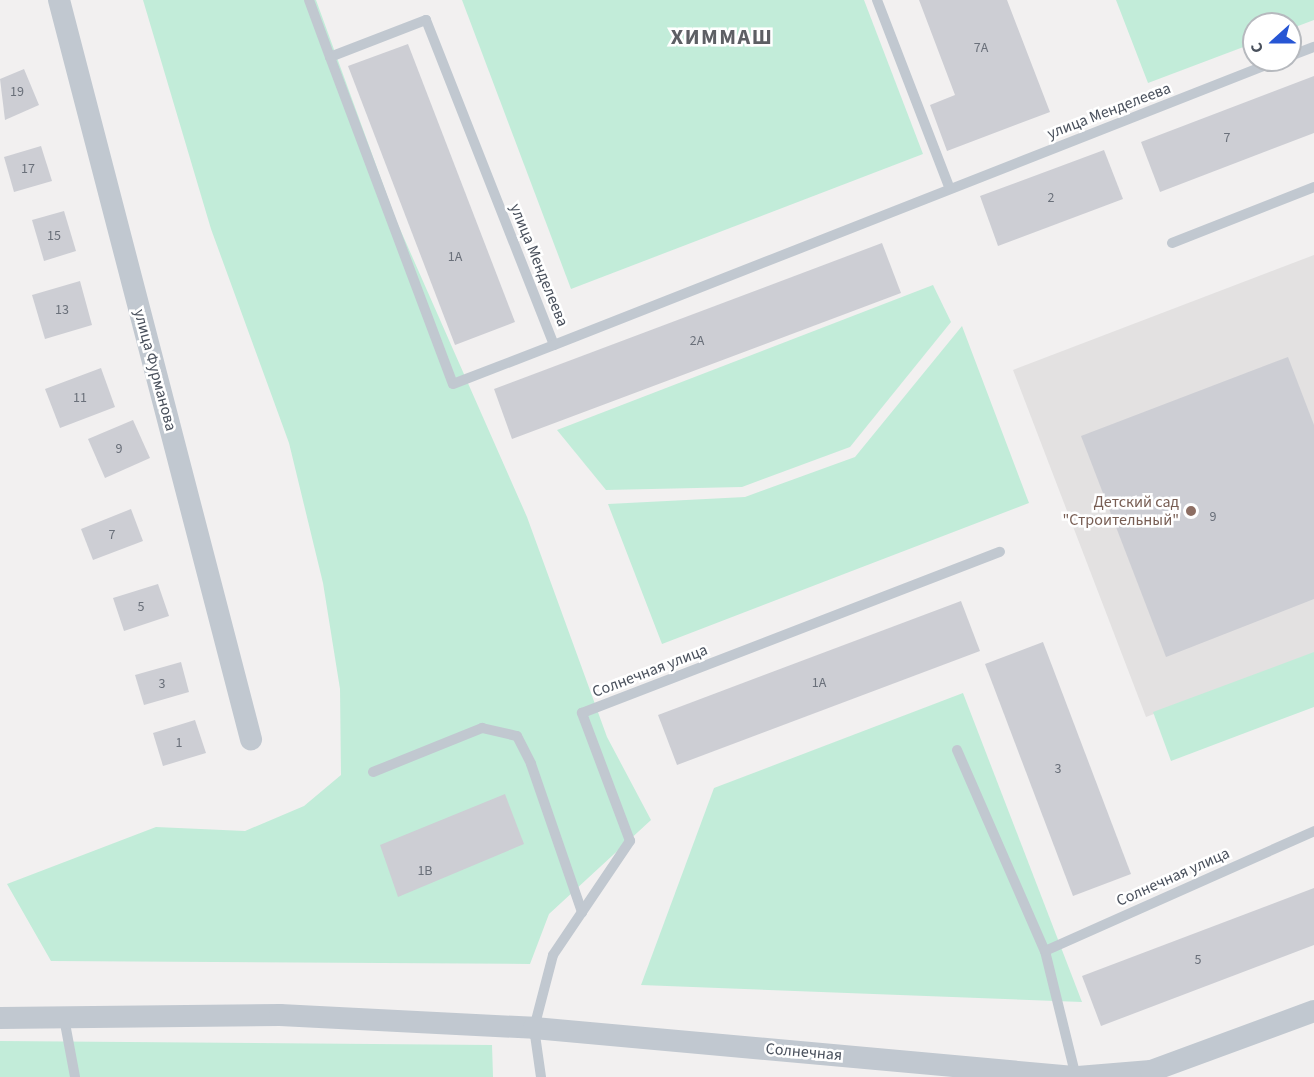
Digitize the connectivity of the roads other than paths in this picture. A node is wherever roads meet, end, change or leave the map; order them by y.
1 (59, 0) edge
2 (309, 0) edge
3 (877, 0) edge
4 (330, 57) junction
5 (1248, 72) edge
6 (1314, 187) edge
7 (948, 188) junction
8 (1172, 243) dead end
9 (555, 345) junction
10 (1000, 552) dead end
11 (251, 739) dead end
12 (957, 750) dead end
13 (373, 772) dead end
14 (1314, 831) edge
15 (582, 912) junction
16 (1045, 951) junction
17 (1314, 1011) edge
18 (0, 1018) edge
19 (64, 1018) junction
20 (534, 1028) junction
21 (75, 1077) edge
22 (541, 1077) edge
23 (1076, 1077) edge

1 - 11 street, улица Фурманова
2 - 4 lane
3 - 7 lane
4 - 9 lane, улица Менделеева
4 - 9 lane
5 - 7 lane, улица Менделеева
6 - 8 lane
7 - 9 lane, улица Менделеева
10 - 15 lane, Солнечная улица
12 - 16 lane
13 - 15 lane
14 - 16 lane, Солнечная улица
15 - 20 lane, Солнечная улица
16 - 23 lane
17 - 23 street, Солнечная
18 - 19 street, Солнечная
19 - 20 street, Солнечная
19 - 21 lane
20 - 22 lane, Солнечная улица
20 - 23 street, Солнечная

